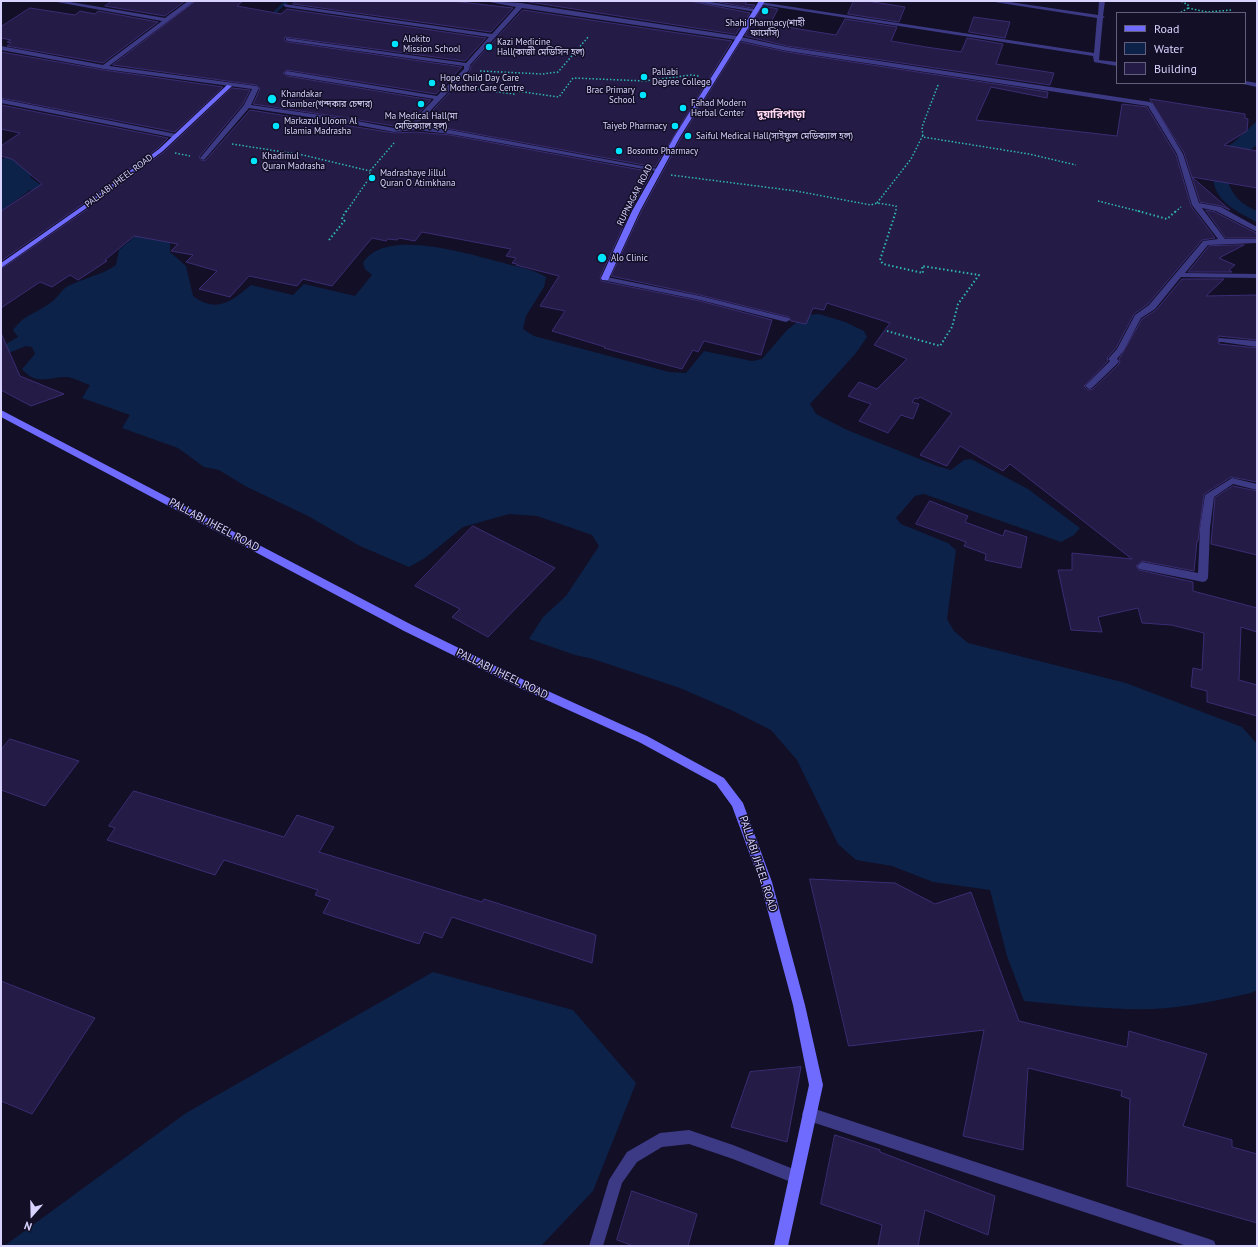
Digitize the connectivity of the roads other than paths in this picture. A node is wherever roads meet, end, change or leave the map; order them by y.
1 (54, 1) edge
2 (192, 1) edge
3 (487, 1) edge
4 (693, 1) edge
5 (991, 1) edge
6 (1102, 1) edge
7 (761, 2) edge
8 (286, 5) dead end
9 (520, 5) junction
10 (756, 10) junction
11 (1102, 17) junction
12 (166, 20) junction
13 (493, 36) junction
14 (737, 38) junction
15 (288, 39) dead end
16 (1, 48) edge
17 (1096, 55) junction
18 (1116, 64) edge
19 (104, 67) junction
20 (467, 67) junction
21 (287, 73) dead end
22 (1246, 83) edge
23 (1257, 85) edge
24 (228, 86) junction
25 (440, 98) junction
26 (1, 101) edge
27 (247, 106) junction
28 (408, 130) junction
29 (176, 136) junction
30 (203, 158) road end
31 (657, 172) junction
32 (1196, 204) junction
33 (1257, 230) edge
34 (1223, 241) junction
35 (1257, 241) edge
36 (1, 266) edge
37 (1180, 274) junction
38 (1257, 276) edge
39 (786, 320) dead end
40 (1222, 340) dead end
41 (1257, 344) edge
42 (1089, 386) dead end
43 (1, 413) edge
44 (1257, 487) edge
45 (1142, 566) dead end
46 (810, 1114) junction
47 (796, 1177) junction
48 (596, 1246) edge
49 (781, 1246) edge
50 (1209, 1246) edge

1 - 12 street
2 - 12 street
3 - 9 street
4 - 10 street
5 - 11 street
6 - 11 street
7 - 10 street, RUPNAGAR ROAD
7 - 17 street
8 - 13 street
9 - 13 street
9 - 14 street
10 - 14 street, RUPNAGAR ROAD
11 - 17 street
12 - 19 street
13 - 20 street
14 - 31 street, RUPNAGAR ROAD
14 - 32 street
15 - 20 street
16 - 19 street
17 - 18 street
19 - 24 street
20 - 25 street
21 - 25 street
22 - 23 street
24 - 27 street
24 - 29 street, PALLABI JHEEL ROAD
25 - 28 street
26 - 29 street
27 - 28 street
27 - 30 street
28 - 31 street
29 - 36 street, PALLABI JHEEL ROAD
31 - 39 street, RUPNAGAR ROAD
32 - 33 street
32 - 34 street
34 - 35 street
34 - 37 street
37 - 38 street
37 - 42 street
40 - 41 street
43 - 46 street, PALLABI JHEEL ROAD
44 - 45 street
46 - 47 street
46 - 50 street
47 - 48 street
47 - 49 street

